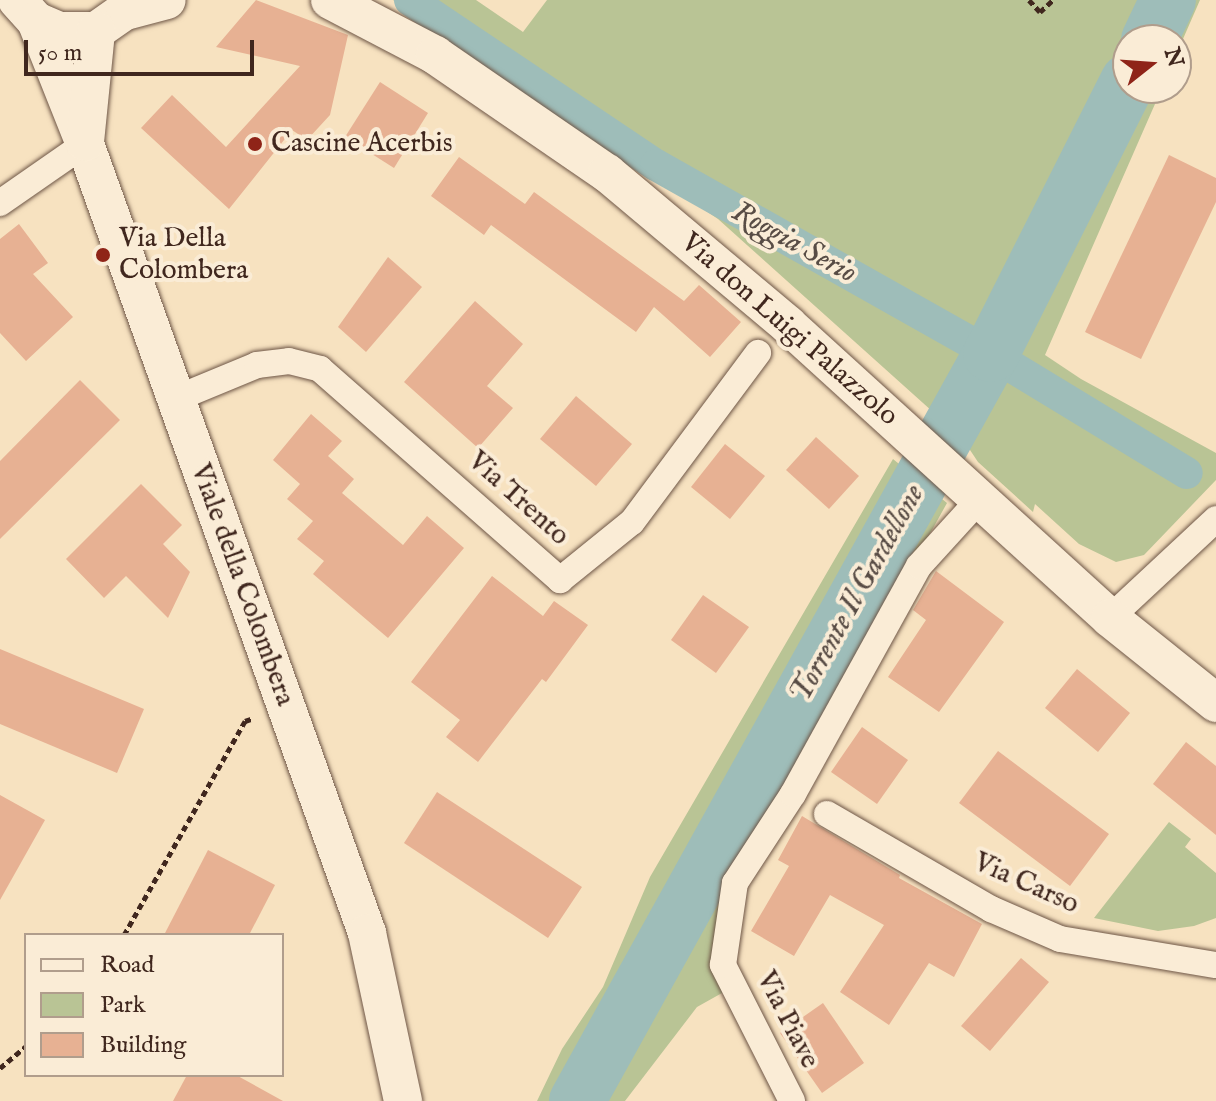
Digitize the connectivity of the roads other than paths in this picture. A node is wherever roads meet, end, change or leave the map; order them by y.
1 (167, 0) edge
2 (330, 0) edge
3 (27, 11) edge
4 (117, 14) edge
5 (85, 144) junction
6 (0, 203) edge
7 (758, 353) dead end
8 (175, 399) junction
9 (968, 489) junction
10 (1216, 519) edge
11 (1110, 618) junction
12 (1216, 703) edge
13 (827, 814) dead end
14 (1216, 965) edge
15 (386, 1030) junction
16 (381, 1101) edge
17 (403, 1101) edge
18 (792, 1101) edge

1 - 4 street
2 - 9 street, Via don Luigi Palazzolo
3 - 4 street
3 - 5 street, Viale della Colombera
4 - 5 street, Viale della Colombera
5 - 6 street
5 - 8 street, Viale della Colombera
7 - 8 street, Via Trento
8 - 15 street, Viale della Colombera
9 - 11 street, Via don Luigi Palazzolo
9 - 18 street, Via Piave
10 - 11 street
11 - 12 street, Via don Luigi Palazzolo
13 - 14 street, Via Carso
15 - 16 street, Viale della Colombera
15 - 17 street, Viale della Colombera

